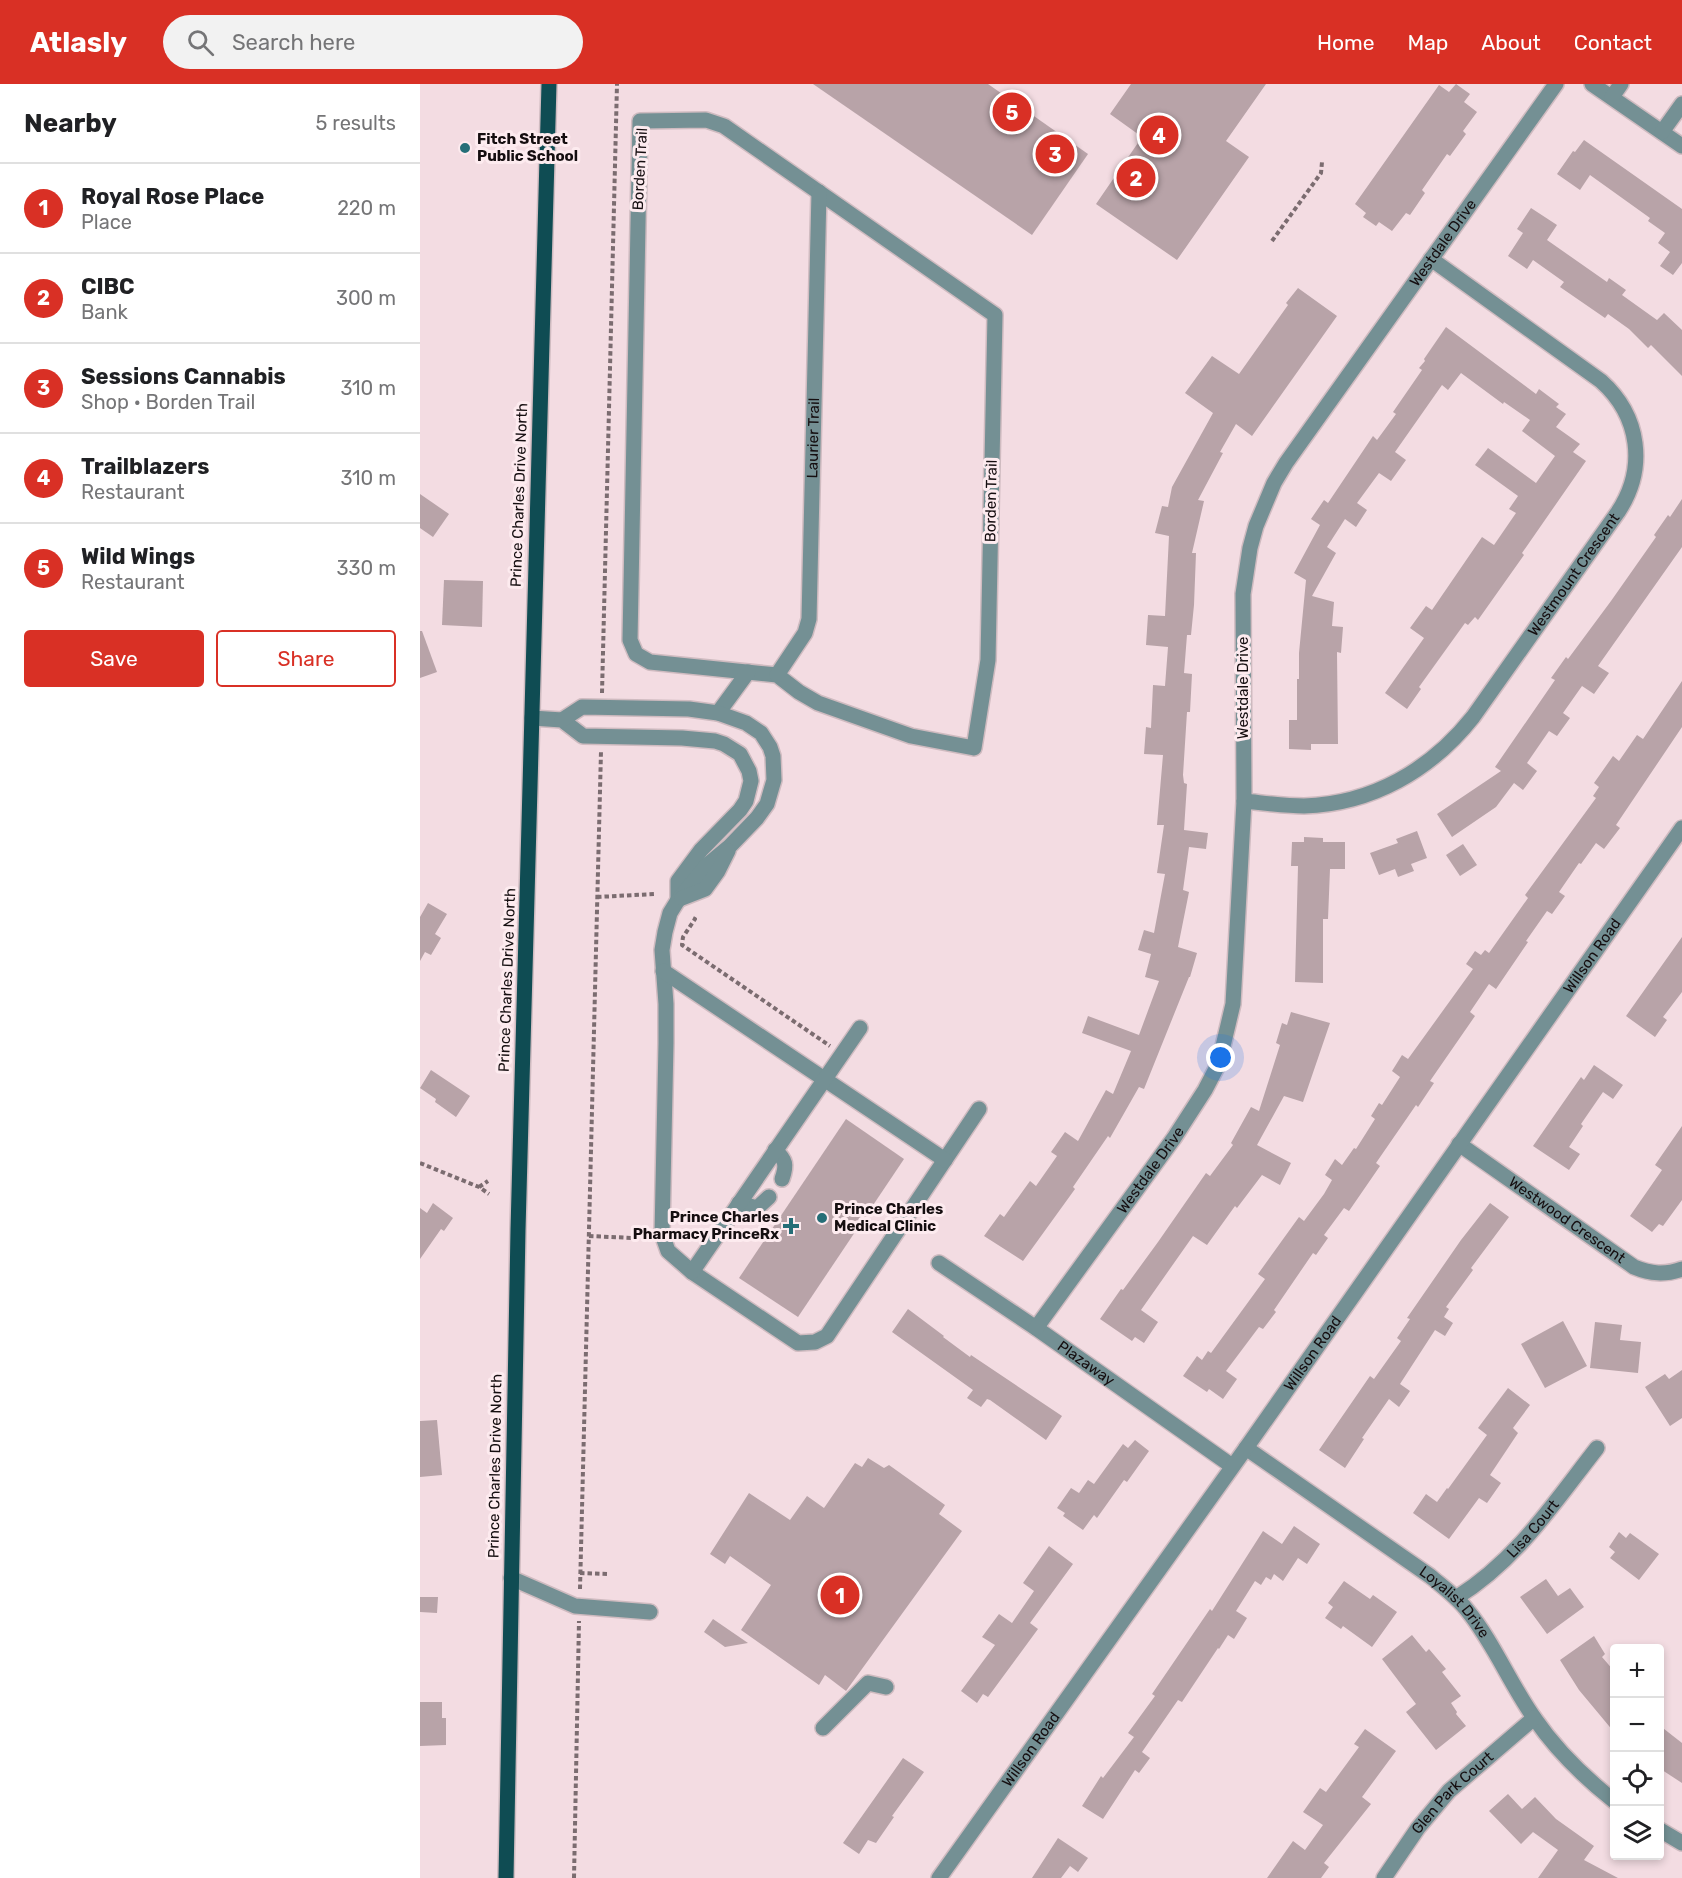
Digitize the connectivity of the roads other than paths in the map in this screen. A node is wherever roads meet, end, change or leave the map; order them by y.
1 (549, 84) edge
2 (1556, 84) edge
3 (1592, 84) edge
4 (1621, 84) edge
5 (1612, 97) junction
6 (1682, 104) edge
7 (1662, 132) junction
8 (1682, 146) edge
9 (819, 192) junction
10 (1431, 259) junction
11 (748, 672) junction
12 (777, 675) junction
13 (718, 713) junction
14 (532, 718) junction
15 (562, 720) junction
16 (719, 742) junction
17 (1244, 801) junction
18 (1682, 828) edge
19 (678, 900) junction
20 (663, 971) junction
21 (860, 1028) dead end
22 (823, 1080) junction
23 (980, 1109) dead end
24 (1459, 1144) junction
25 (775, 1150) junction
26 (945, 1161) junction
27 (782, 1179) dead end
28 (769, 1197) dead end
29 (739, 1203) junction
30 (939, 1263) dead end
31 (1682, 1269) edge
32 (692, 1272) junction
33 (1036, 1328) junction
34 (1246, 1448) junction
35 (1597, 1448) dead end
36 (1232, 1466) junction
37 (511, 1578) junction
38 (1456, 1598) junction
39 (651, 1612) dead end
40 (886, 1687) dead end
41 (1534, 1718) junction
42 (823, 1728) dead end
43 (1610, 1798) edge
44 (1664, 1833) edge
45 (1682, 1843) edge
46 (506, 1878) edge
47 (939, 1878) edge
48 (1384, 1878) edge

1 - 14 main road, Prince Charles Drive North
2 - 10 street, Westdale Drive
3 - 5 street
4 - 5 street
5 - 7 street
6 - 7 street
7 - 8 street
9 - 11 street, Borden Trail
9 - 12 street, Laurier Trail
9 - 12 street, Borden Trail
10 - 17 street, Westdale Drive
10 - 17 street, Westmount Crescent
11 - 12 street, Borden Trail
11 - 13 street
13 - 15 street
13 - 16 street
13 - 19 street
14 - 15 street
14 - 37 main road, Prince Charles Drive North
15 - 16 street
16 - 19 street
17 - 33 street, Westdale Drive
18 - 24 street, Willson Road
19 - 20 street
20 - 22 street
20 - 32 street
21 - 22 street
22 - 25 street
22 - 26 street
23 - 26 street
24 - 31 street, Westwood Crescent
24 - 34 street, Willson Road
25 - 27 street
25 - 29 street
26 - 32 street
28 - 29 street
29 - 32 street
30 - 33 street, Plazaway
33 - 36 street, Plazaway
34 - 36 street, Willson Road
34 - 38 street, Loyalist Drive
35 - 38 street, Lisa Court
36 - 47 street, Willson Road
37 - 39 street
37 - 46 main road, Prince Charles Drive North
38 - 41 street, Loyalist Drive
40 - 42 street
41 - 43 street, Loyalist Drive
41 - 48 street, Glen Park Court
44 - 45 street

